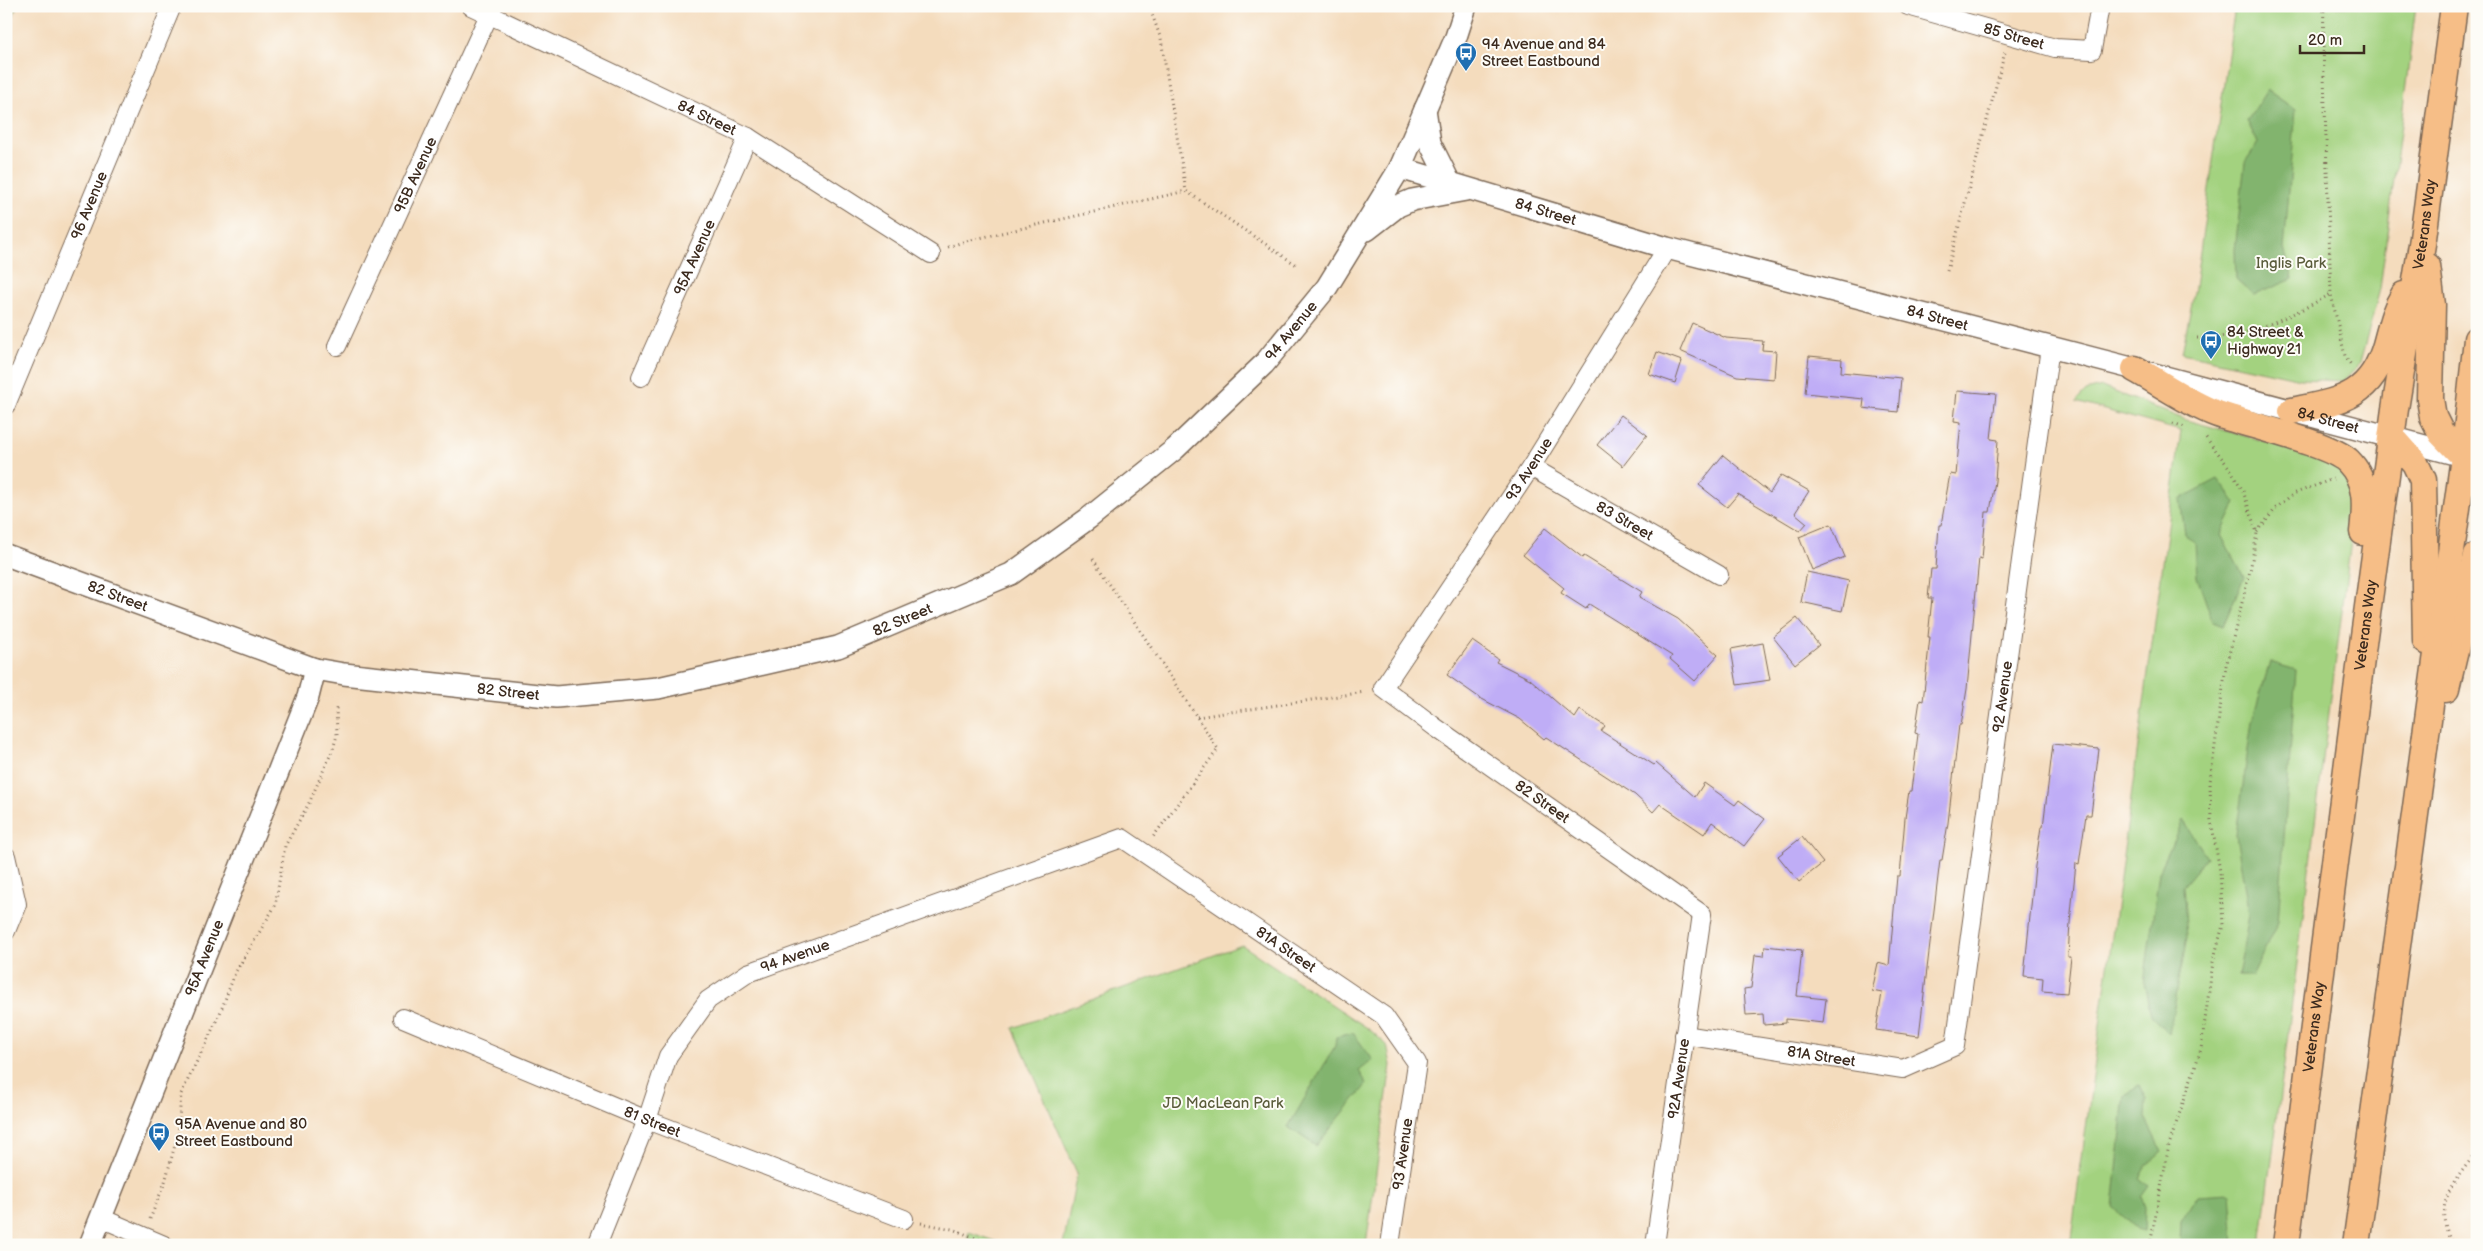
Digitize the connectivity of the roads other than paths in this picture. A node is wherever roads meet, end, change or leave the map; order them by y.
1 (172, 6) edge
2 (471, 6) edge
3 (1466, 6) edge
4 (1908, 6) edge
5 (2100, 6) edge
6 (2454, 6) edge
7 (492, 10) edge
8 (1425, 108) junction
9 (748, 138) junction
10 (1400, 168) junction
11 (1450, 183) junction
12 (1471, 189) junction
13 (1357, 238) junction
14 (2423, 238) junction
15 (1667, 248) junction
16 (930, 254) road end
17 (2417, 276) junction
18 (2477, 339) edge
19 (337, 346) dead end
20 (2050, 347) junction
21 (2135, 369) junction
22 (641, 377) dead end
23 (6, 405) edge
24 (2292, 411) junction
25 (2392, 438) junction
26 (2470, 458) edge
27 (1531, 467) junction
28 (6, 555) edge
29 (2477, 556) edge
30 (1011, 574) joint
31 (1719, 575) dead end
32 (2364, 636) junction
33 (315, 669) junction
34 (1383, 688) joint
35 (2429, 699) junction
36 (2421, 760) junction
37 (1140, 850) joint
38 (6, 856) edge
39 (1702, 914) joint
40 (6, 931) edge
41 (404, 1018) dead end
42 (1684, 1035) junction
43 (1955, 1046) joint
44 (1417, 1063) joint
45 (647, 1120) junction
46 (101, 1218) junction
47 (904, 1219) road end
48 (90, 1245) edge
49 (164, 1245) edge
50 (597, 1245) edge
51 (1390, 1245) edge
52 (1655, 1245) edge
53 (2286, 1245) edge
54 (2356, 1245) edge

1 - 23 street, 96 Avenue
2 - 7 street, 84 Street
3 - 8 street, 94 Avenue
4 - 5 street, 85 Street
6 - 14 main road, Veterans Way
7 - 9 street, 84 Street
7 - 19 street, 95B Avenue
8 - 10 street, 94 Avenue
8 - 11 street
9 - 16 street, 84 Street
9 - 22 street, 95A Avenue
10 - 11 street, 84 Street
10 - 13 street, 94 Avenue
11 - 12 street, 84 Street
12 - 13 street
12 - 15 street, 84 Street
13 - 30 street, 94 Avenue
14 - 17 main road, Veterans Way
14 - 26 main road
15 - 20 street, 84 Street
15 - 27 street, 93 Avenue
17 - 24 main road
17 - 25 main road, Veterans Way
18 - 26 main road
20 - 21 street, 84 Street
20 - 43 street, 92 Avenue
21 - 24 street, 84 Street
21 - 32 main road
24 - 25 street, 84 Street
25 - 26 street, 84 Street
25 - 32 main road, Veterans Way
25 - 35 main road
26 - 35 main road
27 - 31 street, 83 Street
27 - 34 street, 93 Avenue
28 - 33 street, 82 Street
29 - 36 main road
30 - 33 street, 82 Street
32 - 53 main road, Veterans Way
33 - 46 street, 95A Avenue
34 - 39 street, 82 Street
35 - 36 main road
36 - 54 main road
37 - 44 street, 81A Street
37 - 45 street, 94 Avenue
38 - 40 street
39 - 42 street, 92A Avenue
41 - 45 street, 81 Street
42 - 43 street, 81A Street
42 - 52 street, 92A Avenue
44 - 51 street, 93 Avenue
45 - 47 street, 81 Street
45 - 50 street, 94 Avenue
46 - 48 street, 95A Avenue
46 - 49 street

